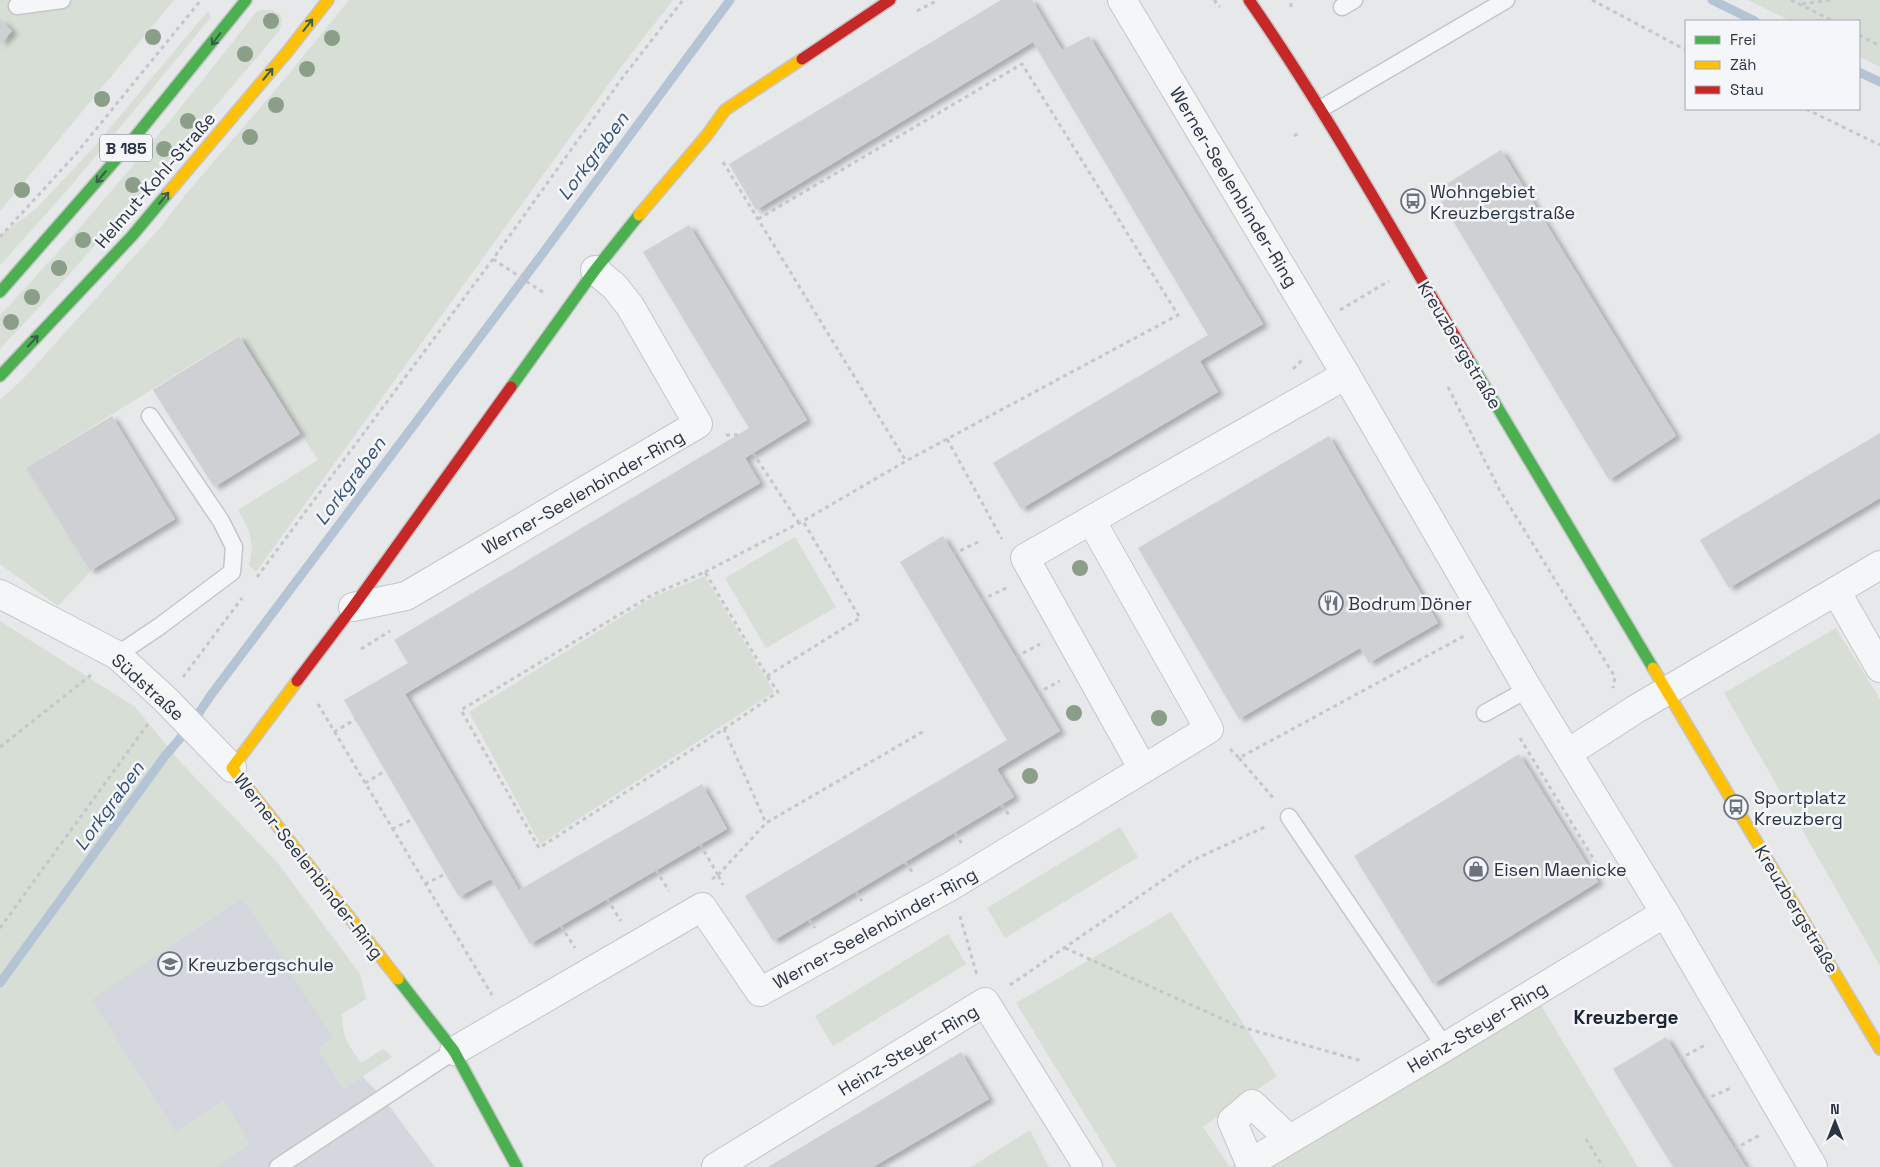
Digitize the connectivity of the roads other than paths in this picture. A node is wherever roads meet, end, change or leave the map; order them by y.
1 (62, 0) edge
2 (246, 0) edge
3 (328, 0) edge
4 (890, 0) edge
5 (1122, 0) edge
6 (1249, 0) edge
7 (1506, 0) edge
8 (17, 6) dead end
9 (1322, 108) junction
10 (595, 270) junction
11 (0, 292) edge
12 (1346, 375) junction
13 (0, 376) edge
14 (150, 416) dead end
15 (1091, 520) junction
16 (1880, 564) edge
17 (1836, 591) junction
18 (0, 594) edge
19 (353, 607) junction
20 (117, 655) junction
21 (1880, 668) edge
22 (1528, 689) junction
23 (1669, 691) junction
24 (1485, 713) dead end
25 (1568, 753) junction
26 (232, 768) junction
27 (1143, 769) junction
28 (1289, 817) road end
29 (1665, 913) junction
30 (1446, 1047) junction
31 (1880, 1049) edge
32 (454, 1051) junction
33 (1289, 1139) dead end
34 (278, 1167) edge
35 (516, 1167) edge
36 (716, 1167) edge
37 (1088, 1167) edge
38 (1813, 1167) edge

1 - 8 lane
2 -> 11 street, B 185
13 -> 3 street, Helmut-Kohl-Straße
4 - 10 street, Werner-Seelenbinder-Ring
5 - 12 street, Werner-Seelenbinder-Ring
6 - 9 street, Kreuzbergstraße
7 - 9 lane
9 - 23 street, Kreuzbergstraße
10 - 19 street, Werner-Seelenbinder-Ring
10 - 19 street, Werner-Seelenbinder-Ring
12 - 15 street
12 - 22 street, Werner-Seelenbinder-Ring
14 - 20 lane
15 - 27 street, Werner-Seelenbinder-Ring
15 - 27 street
16 - 17 street
17 - 21 street
17 - 23 street
18 - 20 street, Südstraße
19 - 26 street, Werner-Seelenbinder-Ring
20 - 26 street, Südstraße
22 - 24 lane
22 - 25 street, Werner-Seelenbinder-Ring
23 - 25 street
23 - 31 street, Kreuzbergstraße
25 - 29 street
26 - 32 street, Werner-Seelenbinder-Ring
27 - 32 street, Werner-Seelenbinder-Ring
28 - 30 lane
29 - 30 street, Heinz-Steyer-Ring
29 - 38 street
30 - 33 street, Heinz-Steyer-Ring
32 - 34 lane
32 - 35 street, Werner-Seelenbinder-Ring
36 - 37 street, Heinz-Steyer-Ring

